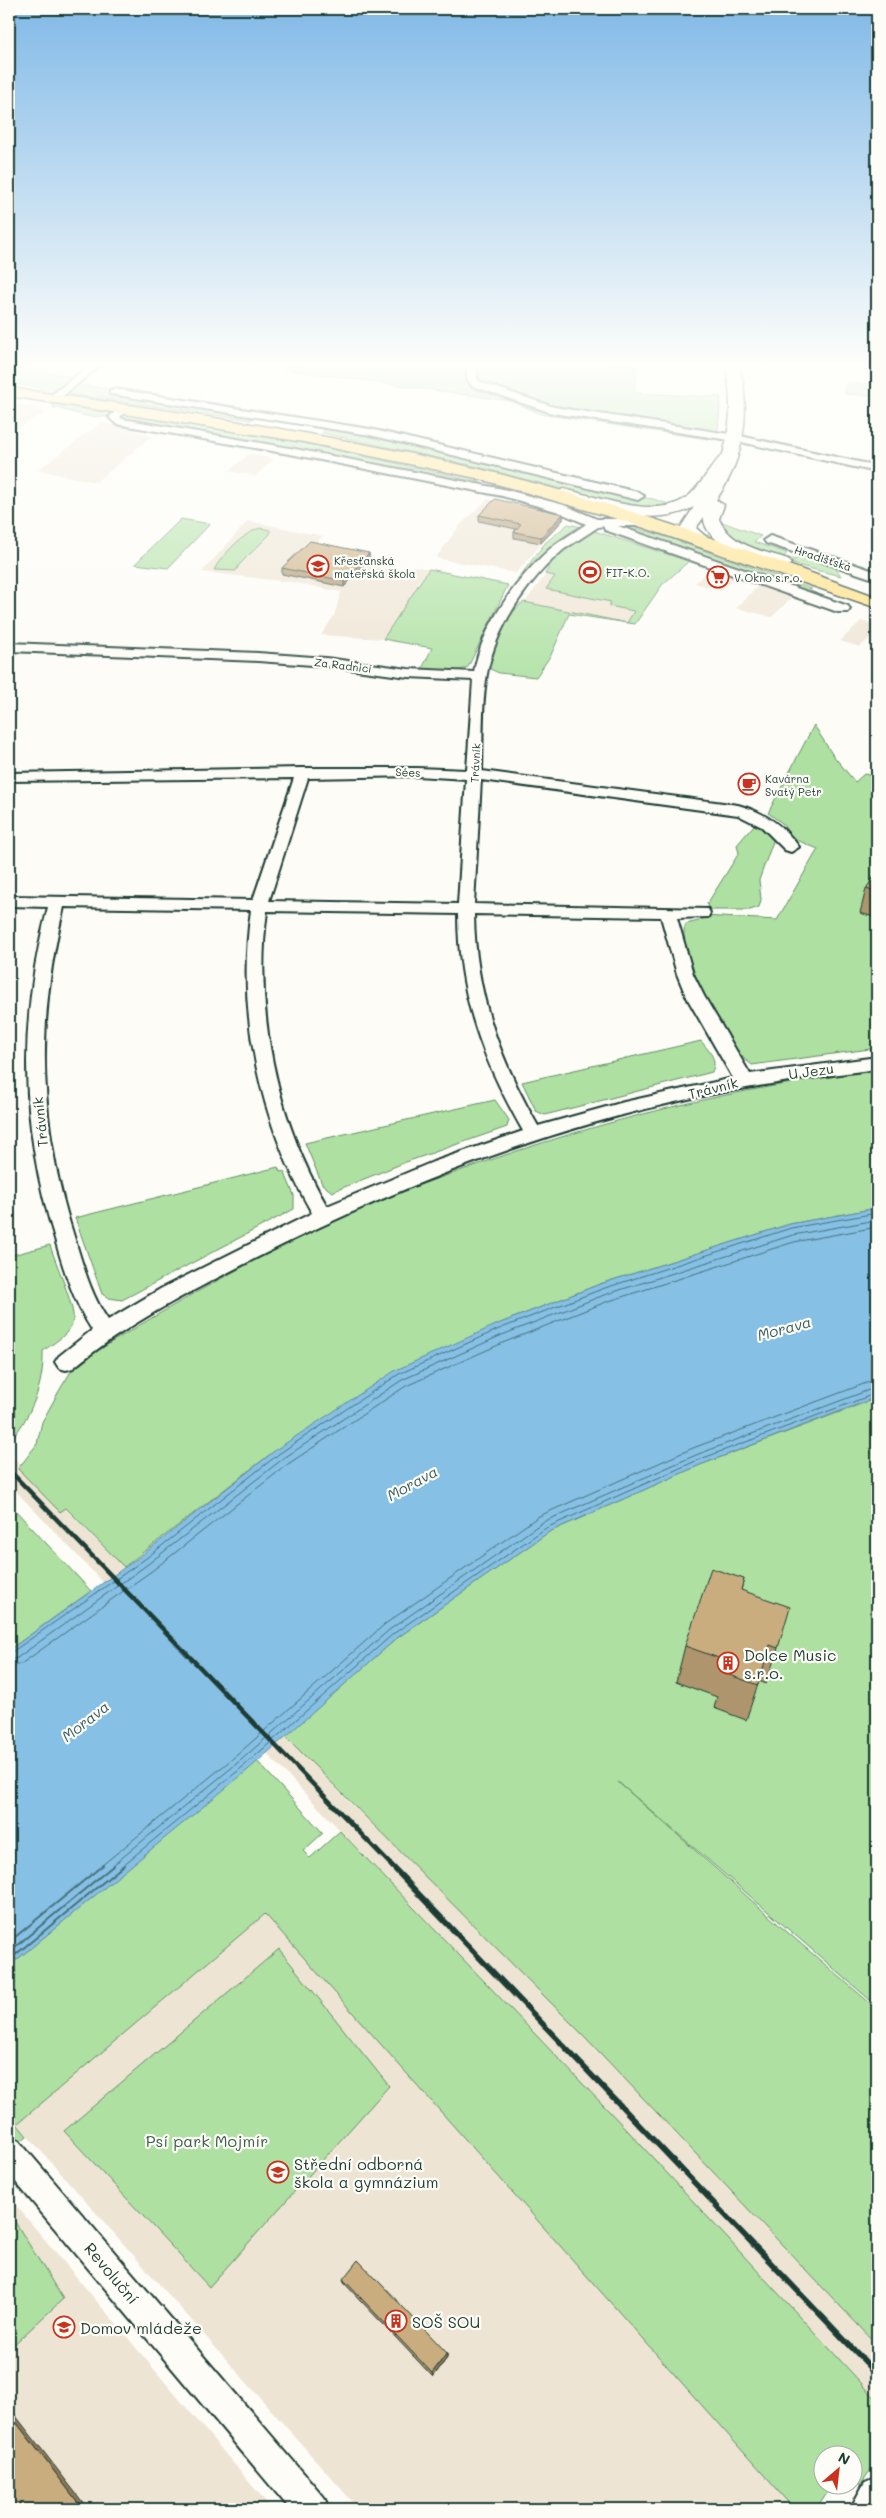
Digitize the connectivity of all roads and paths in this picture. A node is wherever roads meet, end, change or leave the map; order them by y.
1 (439, 481) edge
2 (499, 481) edge
3 (573, 481) edge
4 (708, 481) edge
5 (720, 481) edge
6 (728, 481) edge
7 (560, 496) junction
8 (638, 496) dead end
9 (646, 522) junction
10 (691, 522) junction
11 (595, 523) junction
12 (770, 540) dead end
13 (704, 542) junction
14 (877, 576) edge
15 (811, 579) junction
16 (832, 587) junction
17 (815, 599) junction
18 (877, 603) edge
19 (843, 609) dead end
20 (9, 647) edge
21 (480, 676) junction
22 (302, 772) junction
23 (475, 775) junction
24 (9, 777) edge
25 (791, 847) dead end
26 (9, 901) edge
27 (57, 902) junction
28 (260, 905) junction
29 (466, 908) junction
30 (668, 913) junction
31 (702, 914) dead end
32 (877, 1062) edge
33 (745, 1082) junction
34 (534, 1135) junction
35 (323, 1215) junction
36 (105, 1332) junction
37 (66, 1362) dead end
38 (9, 2151) edge
39 (877, 2494) edge
40 (312, 2509) edge
41 (867, 2509) edge

1 - 11 street
2 - 7 main road, Hradišťská
3 - 8 street
4 - 7 street
5 - 10 street
6 - 15 street
7 - 9 main road, Hradišťská
7 - 10 street
7 - 11 street
9 - 11 street
9 - 13 main road, Hradišťská
10 - 13 street
11 - 17 street
11 - 21 street
12 - 14 street, Hradišťská
13 - 15 main road, Hradišťská
15 - 16 main road, Hradišťská
16 - 17 street, Hradišťská
16 - 18 main road, Hradišťská
17 - 19 street
20 - 21 street, Za Radnicí
21 - 23 street, Trávník
22 - 23 street, Sées
22 - 24 street, Sées
22 - 28 street
23 - 25 street, Sées
23 - 29 street, Trávník
26 - 27 street
27 - 28 street
27 - 36 street, Trávník
28 - 29 street
28 - 35 street
29 - 30 street
29 - 34 street, Trávník
30 - 31 street
30 - 33 street, Trávník
32 - 33 street, U Jezu
33 - 34 street, Trávník
34 - 35 street, Trávník
35 - 36 street, Trávník
36 - 37 street, Trávník
38 - 40 street, Revoluční
39 - 41 street

